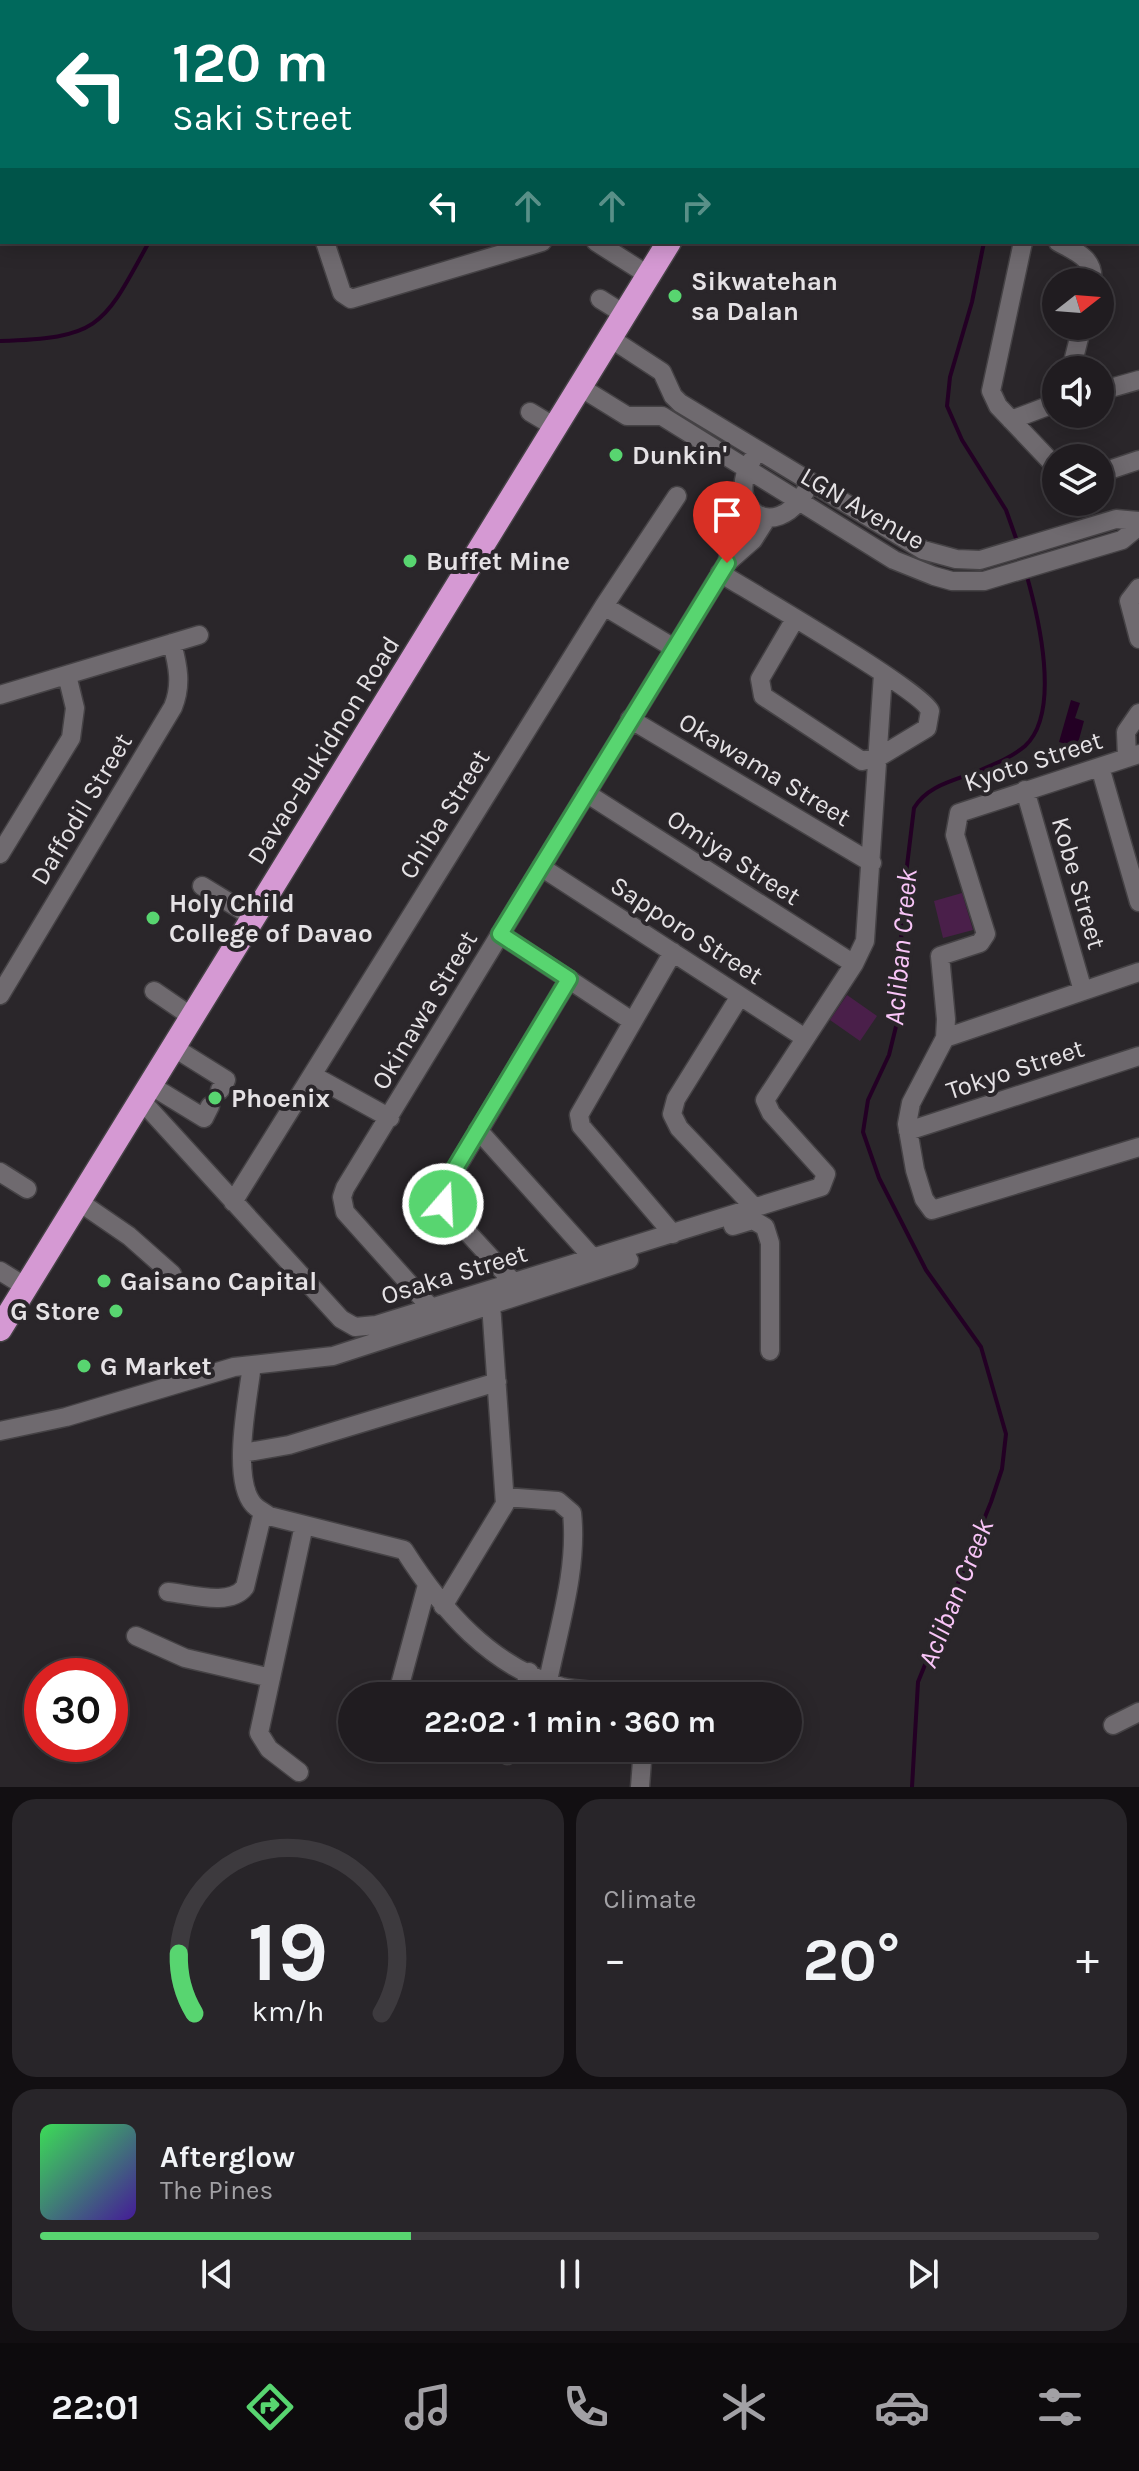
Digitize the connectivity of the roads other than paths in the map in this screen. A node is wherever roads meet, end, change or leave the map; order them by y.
1 (326, 244) edge
2 (535, 244) edge
3 (599, 244) edge
4 (668, 244) edge
5 (1023, 244) edge
6 (1062, 244) edge
7 (1092, 268) edge
8 (648, 275) junction
9 (600, 299) dead end
10 (624, 314) junction
11 (610, 338) junction
12 (1139, 380) edge
13 (667, 382) junction
14 (580, 387) junction
15 (1114, 387) edge
16 (1042, 408) edge
17 (530, 412) dead end
18 (646, 416) junction
19 (1011, 420) junction
20 (555, 427) junction
21 (758, 451) junction
22 (1042, 452) edge
23 (1139, 460) edge
24 (1114, 468) edge
25 (747, 469) junction
26 (810, 483) junction
27 (677, 496) dead end
28 (800, 502) junction
29 (749, 508) junction
30 (767, 518) junction
31 (1139, 524) edge
32 (894, 535) junction
33 (883, 553) junction
34 (970, 561) junction
35 (723, 568) junction
36 (971, 582) junction
37 (1138, 588) edge
38 (604, 606) junction
39 (795, 619) junction
40 (199, 635) dead end
41 (1139, 639) edge
42 (172, 643) junction
43 (674, 648) junction
44 (883, 674) junction
45 (67, 675) junction
46 (0, 695) edge
47 (1139, 713) edge
48 (630, 719) junction
49 (1133, 756) edge
50 (879, 757) junction
51 (1100, 767) junction
52 (1025, 790) junction
53 (586, 793) junction
54 (0, 854) edge
55 (872, 863) junction
56 (541, 867) junction
57 (202, 886) dead end
58 (1139, 902) edge
59 (253, 917) junction
60 (500, 934) junction
61 (673, 952) junction
62 (854, 964) junction
63 (1139, 972) edge
64 (569, 979) junction
65 (154, 991) dead end
66 (1083, 991) junction
67 (0, 995) edge
68 (740, 996) junction
69 (192, 1017) junction
70 (632, 1021) junction
71 (805, 1038) junction
72 (945, 1038) junction
73 (173, 1047) junction
74 (1139, 1056) edge
75 (312, 1075) junction
76 (145, 1092) junction
77 (390, 1118) junction
78 (478, 1130) junction
79 (908, 1131) junction
80 (1139, 1147) edge
81 (0, 1172) edge
82 (27, 1189) dead end
83 (78, 1201) junction
84 (233, 1202) junction
85 (755, 1208) junction
86 (673, 1234) junction
87 (593, 1258) junction
88 (0, 1271) edge
89 (172, 1274) dead end
90 (514, 1283) junction
91 (26, 1287) junction
92 (491, 1304) junction
93 (431, 1308) junction
94 (0, 1329) edge
95 (770, 1351) dead end
96 (252, 1365) junction
97 (497, 1382) junction
98 (0, 1431) edge
99 (243, 1453) junction
100 (506, 1497) junction
101 (263, 1512) junction
102 (304, 1525) junction
103 (427, 1585) junction
104 (168, 1592) dead end
105 (443, 1606) junction
106 (136, 1636) dead end
107 (529, 1672) junction
108 (271, 1678) junction
109 (548, 1681) joint
110 (401, 1682) edge
111 (526, 1682) edge
112 (1139, 1712) edge
113 (1113, 1725) dead end
114 (642, 1762) edge
115 (299, 1772) dead end
116 (640, 1787) edge

1 - 2 street
3 - 8 street
4 - 8 highway, Davao-Bukidnon Road
5 - 19 street
6 - 7 street
8 - 10 highway, Davao-Bukidnon Road
9 - 10 street
10 - 11 highway, Davao-Bukidnon Road
11 - 13 street, LGN Avenue
11 - 14 highway, Davao-Bukidnon Road
12 - 15 street
13 - 18 street
13 - 21 street, LGN Avenue
14 - 18 street, LGN Avenue
14 - 20 highway, Davao-Bukidnon Road
16 - 19 street
17 - 20 street
18 - 25 street, LGN Avenue
19 - 22 street
20 - 59 highway, Davao-Bukidnon Road
21 - 25 street
21 - 26 street, LGN Avenue
23 - 24 street
25 - 28 street, LGN Avenue
25 - 29 street
26 - 28 street
26 - 32 street, LGN Avenue
27 - 38 street, Chiba Street
28 - 30 street
28 - 33 street, LGN Avenue
29 - 30 street
29 - 35 street
30 - 35 street
31 - 34 street, LGN Avenue
31 - 36 street, LGN Avenue
32 - 33 street
32 - 34 street, LGN Avenue
33 - 36 street, LGN Avenue
34 - 36 street
35 - 39 street
35 - 43 street, Okinawa Street
37 - 41 street
38 - 43 street
38 - 75 street, Chiba Street
39 - 44 street
39 - 50 street
40 - 42 street
42 - 45 street
42 - 67 street, Daffodil Street
43 - 48 street, Okinawa Street
44 - 50 street
44 - 50 street
45 - 46 street
45 - 54 street
47 - 49 street
48 - 53 street, Okinawa Street
48 - 55 street, Okawama Street
49 - 51 street, Kyoto Street
50 - 55 street
51 - 52 street, Kyoto Street
51 - 58 street
52 - 66 street, Kobe Street
52 - 72 street, Kyoto Street
53 - 56 street, Okinawa Street
53 - 62 street, Omiya Street
55 - 62 street
56 - 60 street, Okinawa Street
56 - 61 street, Sapporo Street
57 - 59 street
59 - 69 highway, Davao-Bukidnon Road
60 - 64 street
60 - 77 street, Okinawa Street
61 - 68 street, Sapporo Street
61 - 70 street
62 - 71 street
63 - 66 street
64 - 70 street
64 - 78 street
65 - 69 street
66 - 72 street
68 - 71 street, Sapporo Street
68 - 85 street
69 - 73 highway, Davao-Bukidnon Road
70 - 86 street
71 - 85 street, Osaka Street
72 - 79 street, Kyoto Street
73 - 76 highway, Davao-Bukidnon Road
73 - 76 street
74 - 79 street, Tokyo Street
75 - 77 street
75 - 84 street, Chiba Street
76 - 83 highway, Davao-Bukidnon Road
76 - 84 street, Osaka Street
77 - 93 street, Okinawa Street
78 - 87 street
78 - 90 street
79 - 80 street, Kyoto Street
81 - 82 street
83 - 89 street
83 - 91 highway, Davao-Bukidnon Road
84 - 93 street, Osaka Street
85 - 86 street, Osaka Street
86 - 87 street, Osaka Street
87 - 90 street, Osaka Street
88 - 91 street
90 - 93 street, Osaka Street
91 - 94 highway, Davao-Bukidnon Road
92 - 95 street
92 - 96 street
92 - 97 street
96 - 98 street
96 - 99 street
97 - 99 street
97 - 100 street
99 - 101 street
100 - 105 street
100 - 109 street
101 - 102 street
101 - 104 street
102 - 103 street
102 - 108 street
103 - 105 street
103 - 110 street
105 - 107 street
106 - 108 street
107 - 109 street
107 - 111 street
108 - 115 street
112 - 113 street
114 - 116 street

